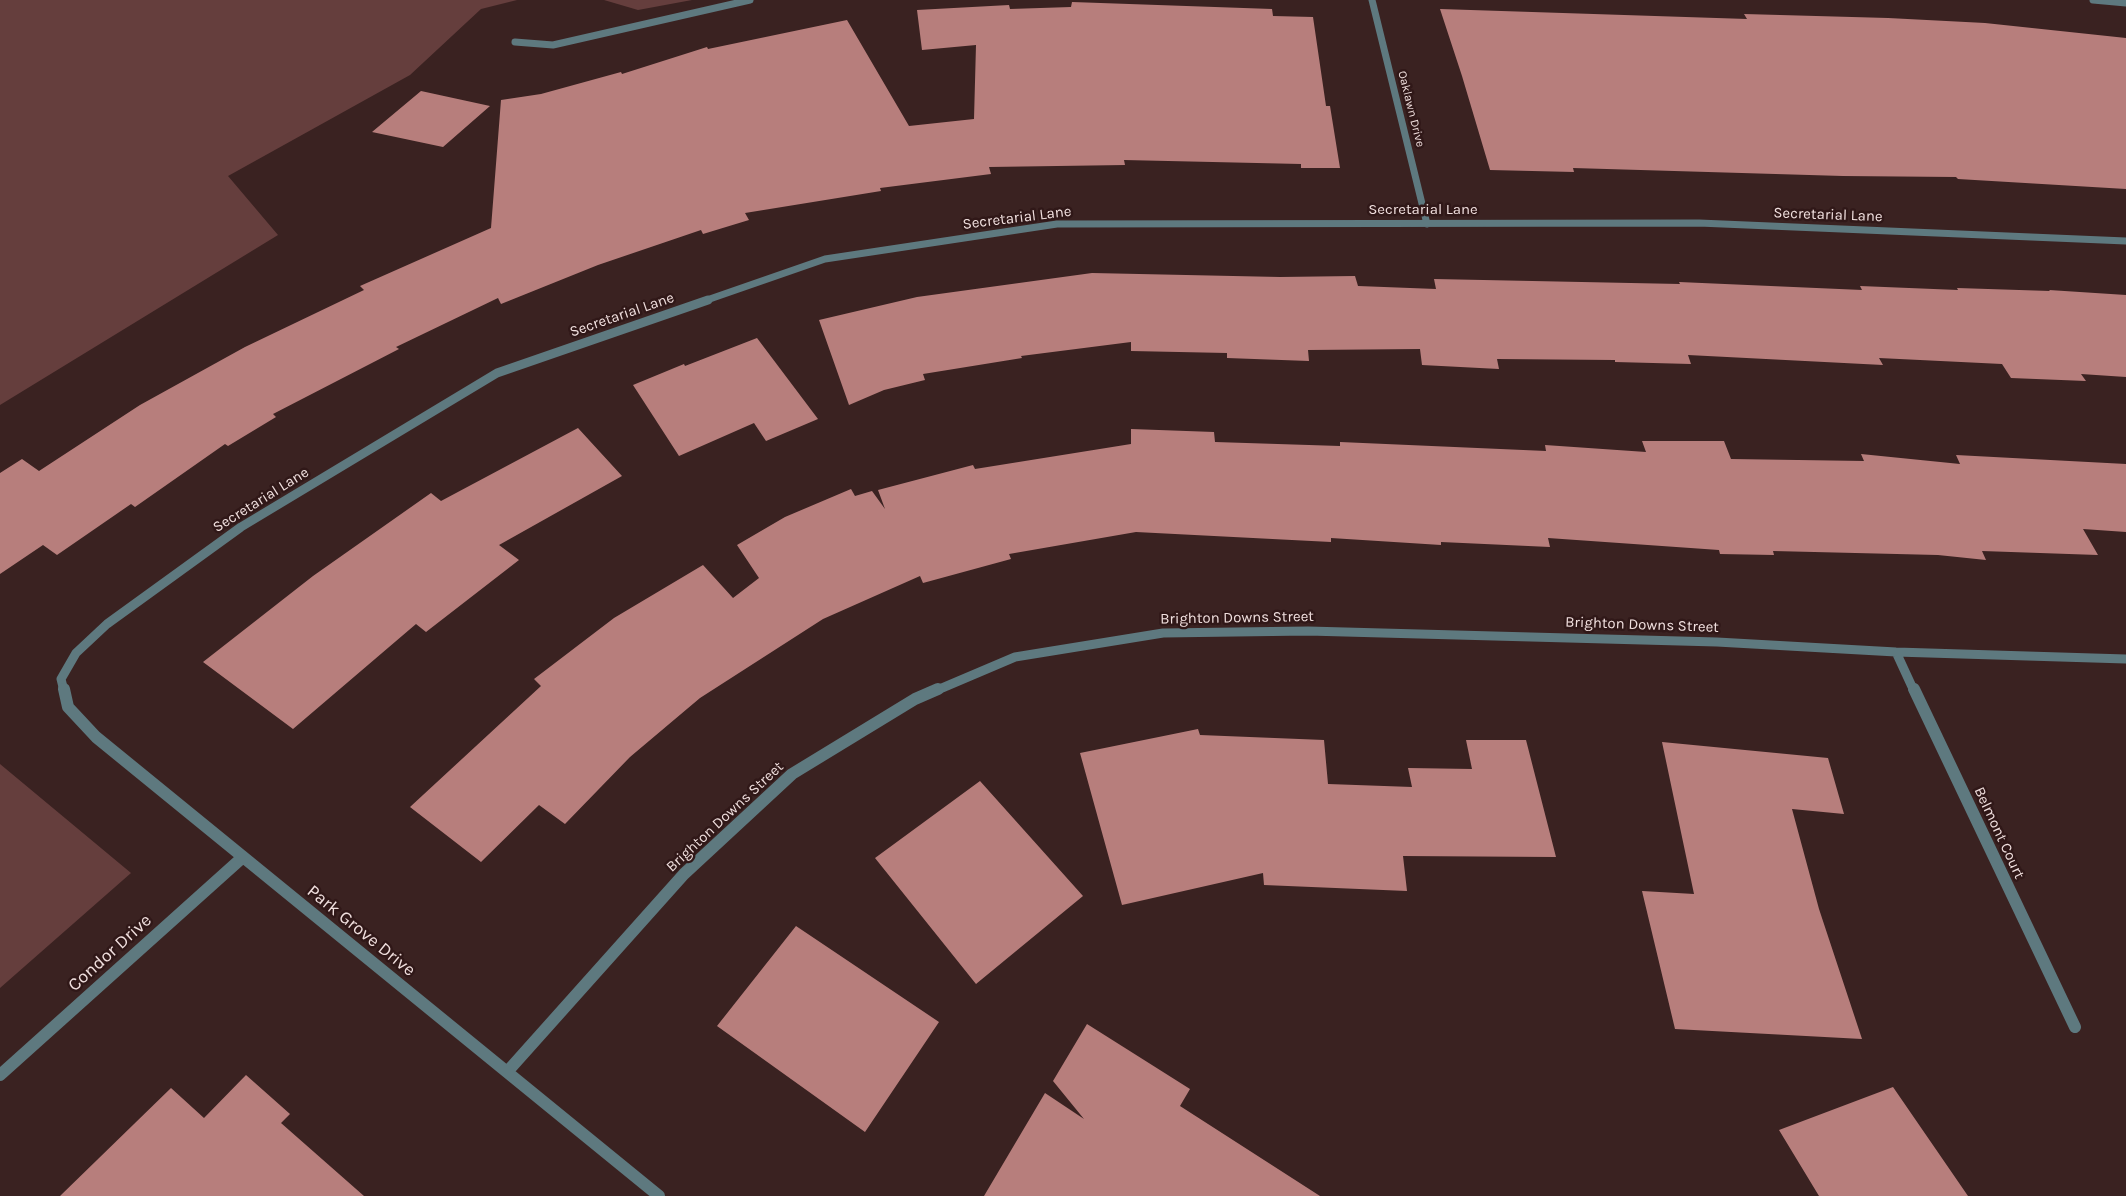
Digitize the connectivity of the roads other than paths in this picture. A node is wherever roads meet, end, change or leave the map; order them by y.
1 (750, 0) edge
2 (1372, 0) edge
3 (2093, 0) edge
4 (2126, 3) edge
5 (515, 42) dead end
6 (1427, 224) junction
7 (2126, 241) edge
8 (1896, 652) junction
9 (2126, 659) edge
10 (62, 679) joint
11 (244, 857) junction
12 (2075, 1027) dead end
13 (507, 1072) junction
14 (0, 1075) edge
15 (659, 1196) edge

1 - 5 street
2 - 6 street, Oaklawn Drive
3 - 4 street
6 - 7 street, Secretarial Lane
6 - 10 street, Secretarial Lane
8 - 9 street, Brighton Downs Street
8 - 12 street, Belmont Court
8 - 13 street, Brighton Downs Street
10 - 11 street, Park Grove Drive
11 - 13 street, Park Grove Drive
11 - 14 street, Condor Drive
13 - 15 street, Park Grove Drive

